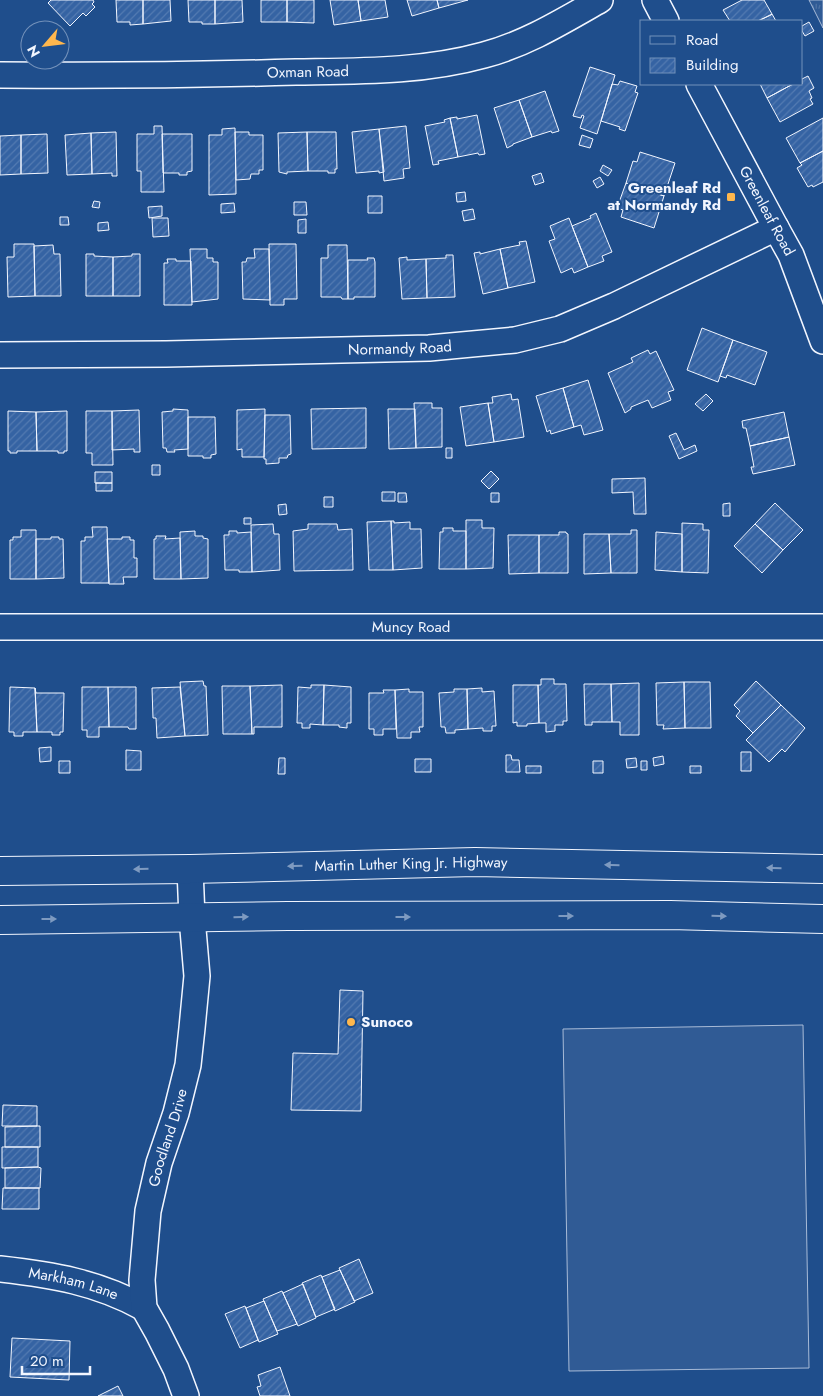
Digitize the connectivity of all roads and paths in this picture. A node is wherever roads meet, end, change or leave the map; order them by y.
1 (600, 0) edge
2 (655, 0) edge
3 (665, 20) edge
4 (0, 74) edge
5 (700, 85) edge
6 (776, 228) junction
7 (823, 341) edge
8 (0, 354) edge
9 (823, 626) edge
10 (0, 627) edge
11 (190, 869) junction
12 (823, 869) edge
13 (0, 871) edge
14 (192, 918) junction
15 (0, 920) edge
16 (823, 920) edge
17 (0, 1269) edge
18 (144, 1308) junction
19 (186, 1396) edge

1 - 4 street, Oxman Road
2 - 3 street
5 - 6 street, Greenleaf Road
6 - 7 street, Greenleaf Road
6 - 8 street, Normandy Road
9 - 10 street, Muncy Road
12 -> 11 main road, Martin Luther King Jr. Highway
11 -> 13 main road, Martin Luther King Jr. Highway
11 - 14 street, Goodland Drive
15 -> 14 main road
14 -> 16 main road
14 - 18 street, Goodland Drive
17 - 18 street, Markham Lane
18 - 19 street, Goodland Drive

